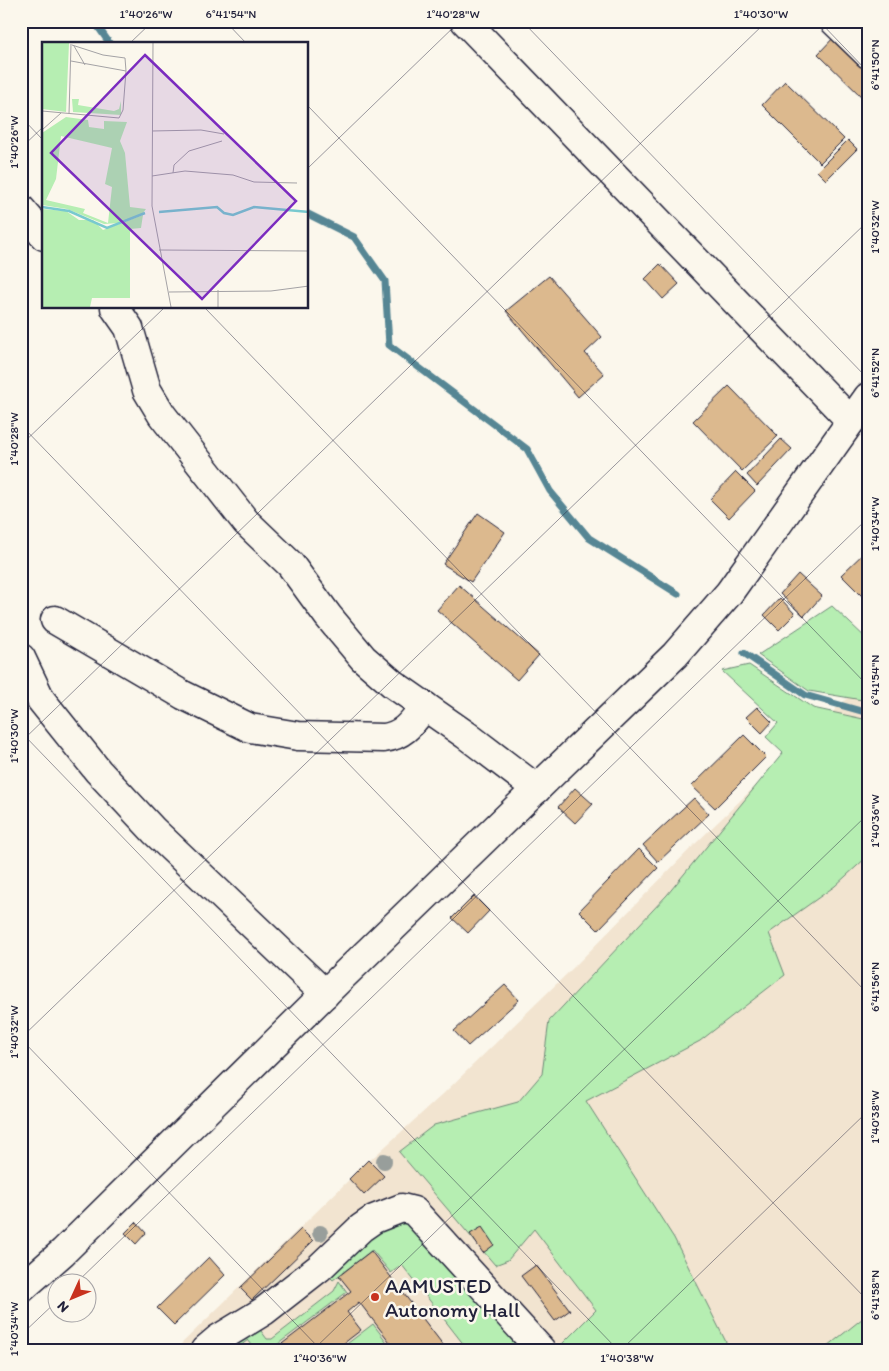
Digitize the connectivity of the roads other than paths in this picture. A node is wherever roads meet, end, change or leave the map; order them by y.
1 (465, 21) edge
2 (834, 21) edge
3 (868, 54) edge
4 (21, 209) edge
5 (42, 234) edge
6 (116, 309) edge
7 (868, 396) edge
8 (851, 421) junction
9 (55, 620) dead end
10 (21, 658) edge
11 (425, 706) junction
12 (538, 788) junction
13 (325, 994) junction
14 (21, 1289) edge
15 (205, 1350) edge
16 (541, 1350) edge

1 - 8 street
2 - 3 street
4 - 5 street
6 - 11 street
7 - 8 street
8 - 12 street
9 - 11 street
10 - 13 street
11 - 12 street
12 - 13 street
13 - 14 street
15 - 16 street

